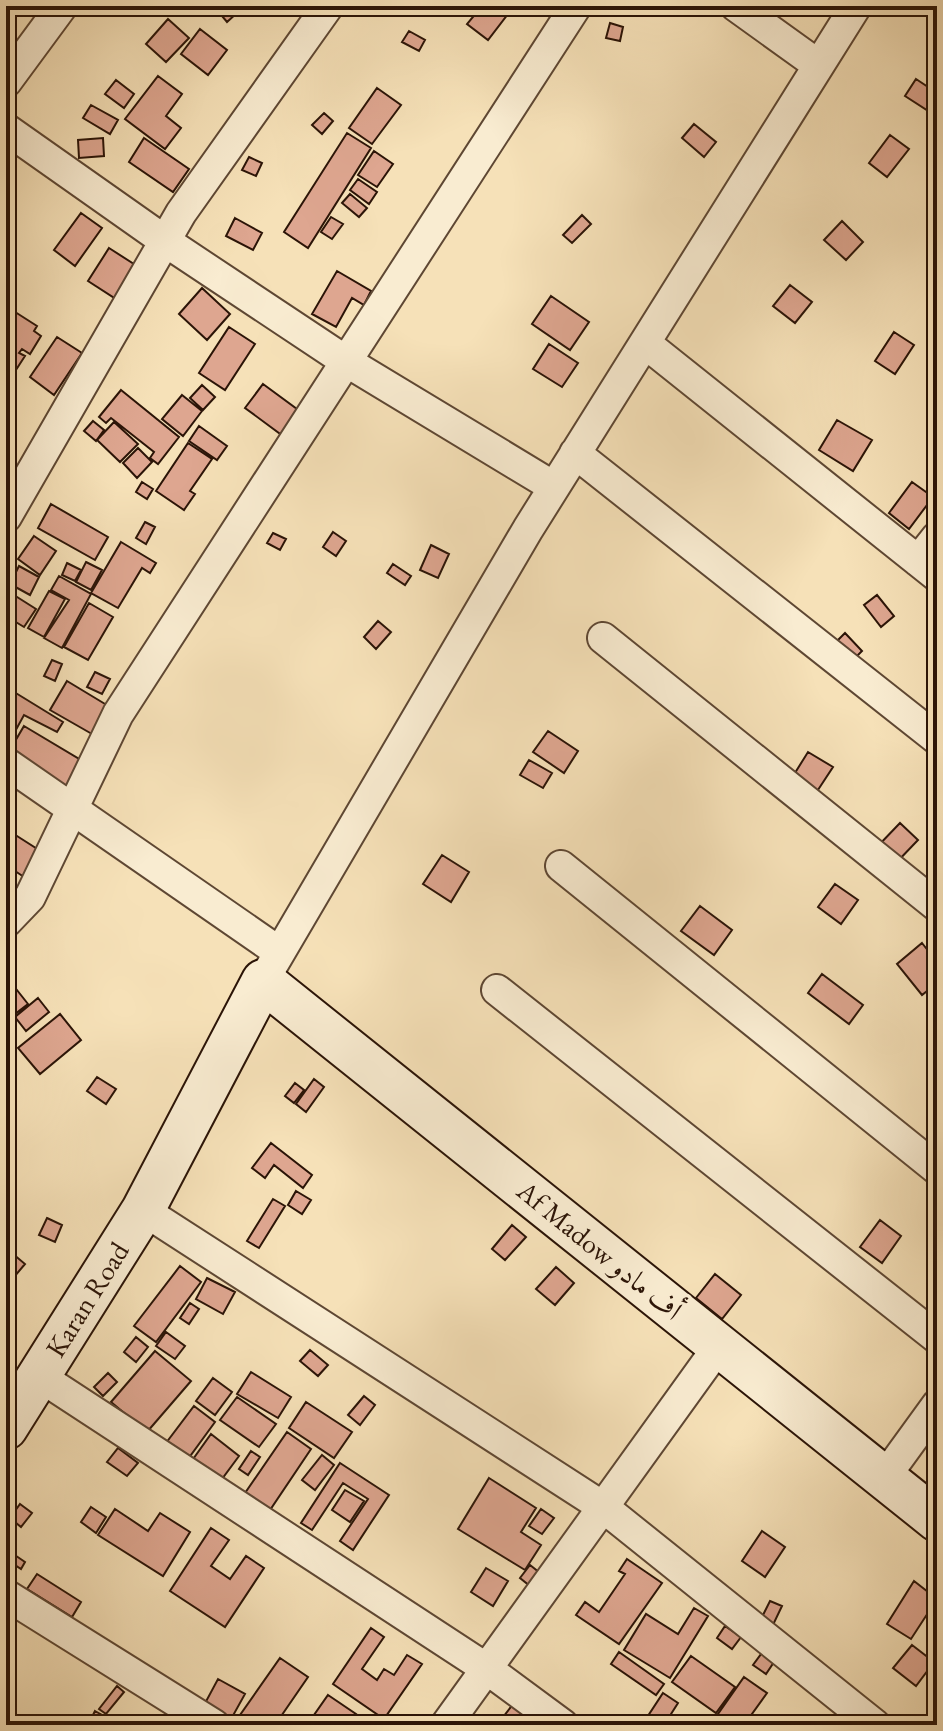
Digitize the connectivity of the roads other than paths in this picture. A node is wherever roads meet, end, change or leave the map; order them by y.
1 (62, 6) edge
2 (328, 6) edge
3 (576, 6) edge
4 (736, 6) edge
5 (856, 6) edge
6 (818, 65) junction
7 (6, 82) edge
8 (6, 129) edge
9 (165, 241) junction
10 (645, 343) junction
11 (344, 360) junction
12 (575, 453) junction
13 (554, 487) junction
14 (6, 517) edge
15 (937, 537) edge
16 (927, 568) edge
17 (603, 638) dead end
18 (937, 739) edge
19 (6, 763) edge
20 (73, 809) junction
21 (561, 866) dead end
22 (937, 906) edge
23 (6, 922) edge
24 (271, 967) junction
25 (497, 990) dead end
26 (937, 1169) edge
27 (143, 1210) junction
28 (937, 1338) edge
29 (719, 1346) junction
30 (39, 1376) junction
31 (937, 1405) edge
32 (6, 1428) edge
33 (884, 1478) junction
34 (603, 1507) junction
35 (937, 1520) edge
36 (6, 1595) edge
37 (487, 1669) junction
38 (214, 1725) edge
39 (446, 1725) edge
40 (563, 1725) edge
41 (875, 1725) edge

1 - 7 street
2 - 9 street
3 - 11 street
4 - 6 street
5 - 6 street
6 - 10 street
8 - 9 street
9 - 11 street
9 - 14 street
10 - 12 street
10 - 16 street
11 - 13 street
11 - 20 street
12 - 13 street
12 - 18 street
13 - 24 street
15 - 16 street
17 - 22 street
19 - 20 street
20 - 23 street
20 - 24 street
21 - 26 street
24 - 27 street, Karan Road
24 - 29 street, Af Madow أف مادو
25 - 28 street
27 - 30 street, Karan Road
27 - 34 street
29 - 33 street, Af Madow أف مادو
29 - 34 street
30 - 32 street, Karan Road
30 - 37 street
31 - 33 street
33 - 35 street, Af Madow أف مادو
34 - 37 street
34 - 41 street
36 - 38 street
37 - 39 street
37 - 40 street

